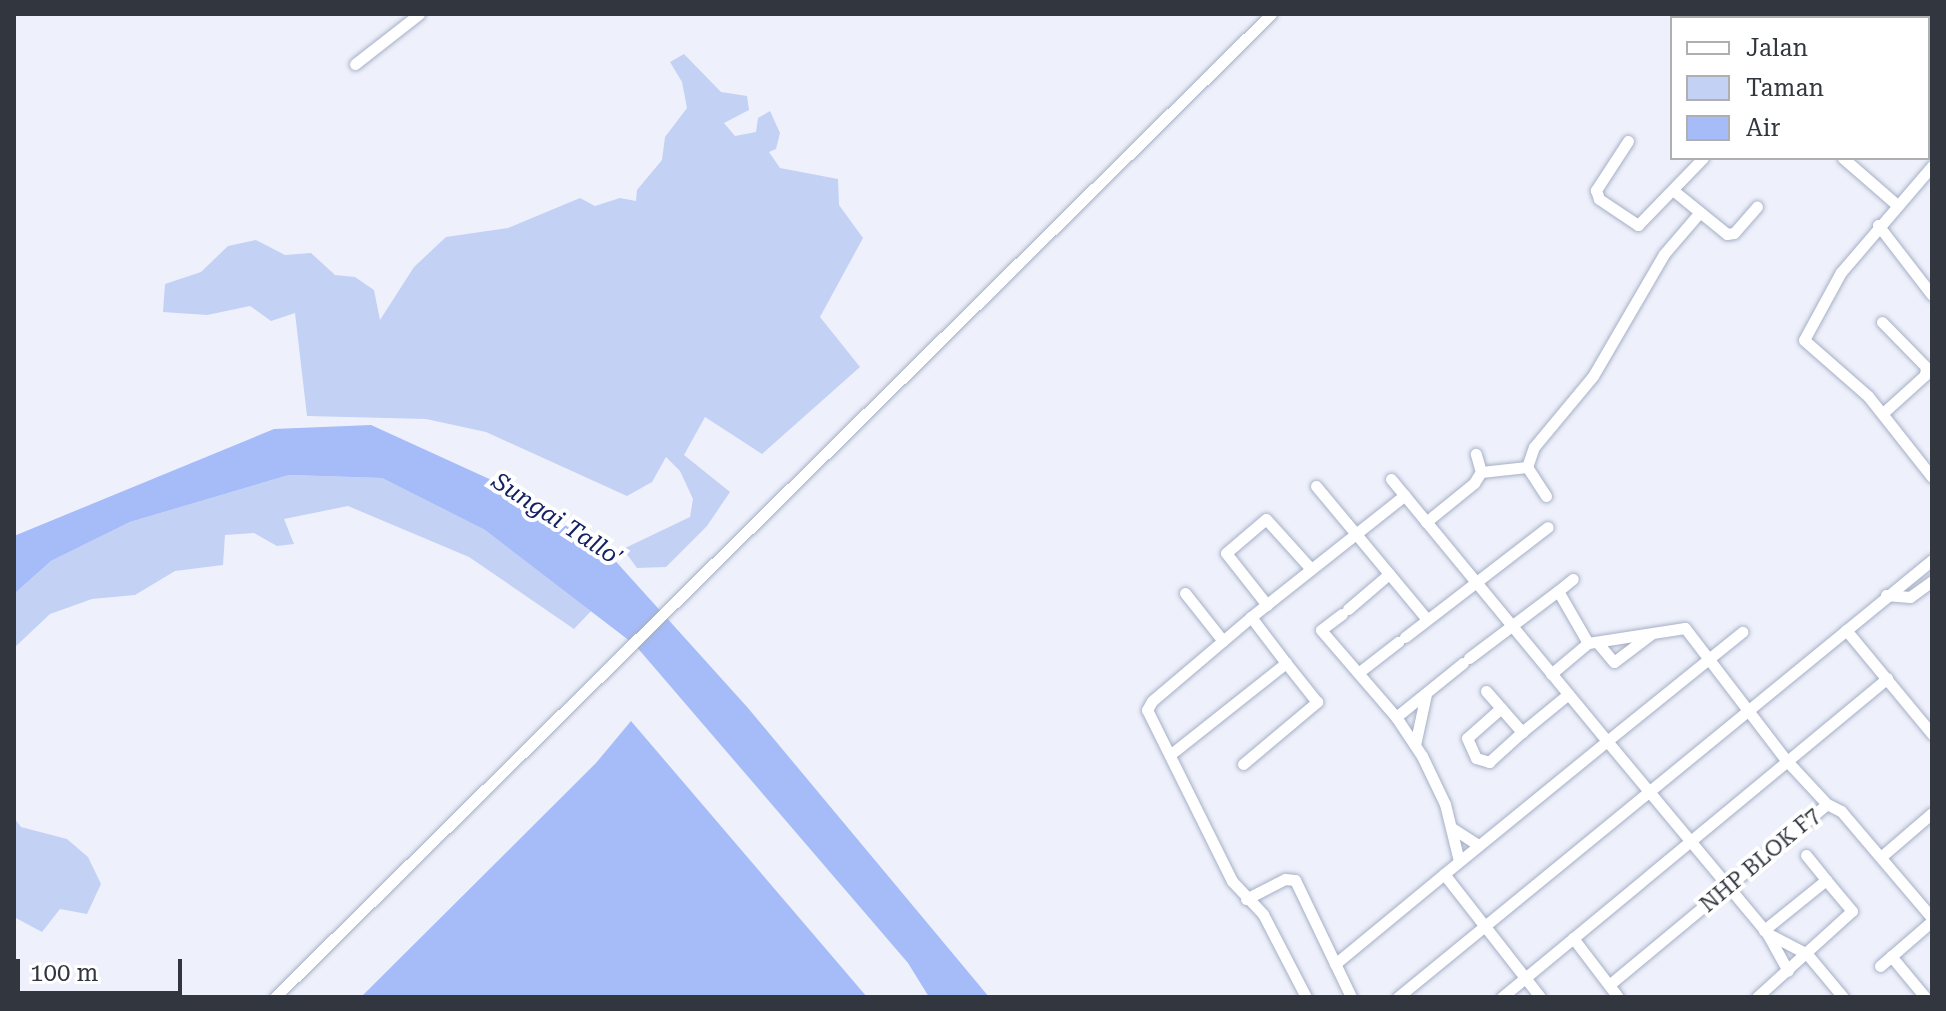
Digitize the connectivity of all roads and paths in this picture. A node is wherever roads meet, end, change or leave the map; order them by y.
1 (419, 14) edge
2 (1271, 14) edge
3 (355, 64) dead end
4 (1628, 141) dead end
5 (1701, 160) edge
6 (1845, 160) edge
7 (1932, 166) edge
8 (1674, 191) junction
9 (1897, 205) junction
10 (1757, 207) dead end
11 (1700, 212) junction
12 (1878, 225) junction
13 (1932, 295) edge
14 (1882, 322) dead end
15 (1883, 413) junction
16 (1476, 454) dead end
17 (1527, 467) junction
18 (1481, 472) junction
19 (1932, 477) edge
20 (1391, 479) dead end
21 (1316, 486) dead end
22 (1405, 495) junction
23 (1546, 496) dead end
24 (1426, 522) junction
25 (1548, 527) dead end
26 (1355, 533) junction
27 (1932, 560) edge
28 (1311, 569) junction
29 (1389, 574) junction
30 (1573, 579) dead end
31 (1932, 581) edge
32 (1474, 582) junction
33 (1558, 591) junction
34 (1185, 593) dead end
35 (1886, 595) junction
36 (1267, 605) junction
37 (1251, 617) junction
38 (1427, 619) junction
39 (1510, 625) junction
40 (1846, 630) junction
41 (1654, 632) junction
42 (1742, 632) dead end
43 (1223, 641) junction
44 (1592, 642) junction
45 (1710, 658) junction
46 (1286, 663) junction
47 (1358, 673) junction
48 (1551, 674) junction
49 (1887, 678) junction
50 (1486, 691) dead end
51 (1426, 694) junction
52 (1567, 695) junction
53 (1501, 708) junction
54 (1749, 711) junction
55 (1396, 717) junction
56 (1522, 732) junction
57 (1932, 734) edge
58 (1607, 741) junction
59 (1415, 745) junction
60 (1171, 754) junction
61 (1786, 760) junction
62 (1243, 764) dead end
63 (1651, 790) junction
64 (1827, 804) junction
65 (1928, 816) edge
66 (1452, 828) junction
67 (1932, 830) edge
68 (1692, 843) junction
69 (1478, 845) junction
70 (1806, 855) dead end
71 (1882, 856) junction
72 (1459, 861) junction
73 (1444, 874) junction
74 (1826, 880) junction
75 (1727, 888) junction
76 (1246, 899) junction
77 (1932, 919) edge
78 (1484, 927) junction
79 (1766, 931) junction
80 (1573, 938) junction
81 (1807, 954) junction
82 (1891, 956) junction
83 (1335, 964) junction
84 (1880, 966) dead end
85 (1788, 971) junction
86 (1525, 978) junction
87 (1609, 985) junction
88 (275, 997) edge
89 (1306, 997) edge
90 (1351, 997) edge
91 (1398, 997) edge
92 (1502, 997) edge
93 (1540, 997) edge
94 (1618, 997) edge
95 (1757, 997) edge
96 (1843, 997) edge
97 (1925, 997) edge

1 - 3 street
2 - 88 street
4 - 8 street
5 - 8 street
6 - 9 street
7 - 9 street
8 - 11 street
9 - 12 street
10 - 11 street
11 - 17 street
12 - 13 street
12 - 15 street
14 - 15 street
15 - 19 street
16 - 18 street
17 - 18 street
17 - 23 street
18 - 24 street
20 - 22 street
21 - 26 street
22 - 24 street
22 - 26 street
24 - 32 street
25 - 32 street
26 - 28 street
26 - 29 street
27 - 35 street
28 - 36 street
28 - 36 street
29 - 38 street
29 - 47 street
30 - 33 street
31 - 35 street
32 - 38 street
32 - 39 street
33 - 39 street
33 - 44 street
34 - 43 street
35 - 40 street
36 - 37 street
37 - 43 street
37 - 46 street
38 - 47 street
39 - 48 street
39 - 51 street
40 - 49 street
40 - 54 street
41 - 44 street
41 - 44 street
41 - 45 street
42 - 45 street
43 - 60 street
44 - 48 street
45 - 54 street
45 - 58 street
46 - 60 street
46 - 62 street
47 - 55 street
48 - 52 street
49 - 57 street
49 - 61 street
50 - 53 street
51 - 55 street
51 - 59 street
52 - 56 street
52 - 58 street
53 - 56 street
53 - 56 street
54 - 61 street
54 - 63 street
55 - 59 street
58 - 63 street
58 - 69 street
59 - 66 street
60 - 76 street
61 - 64 street
61 - 68 street
63 - 68 street
63 - 78 street
64 - 71 street, NHP BLOK F7
64 - 75 street, NHP BLOK F7
65 - 67 street
65 - 71 street
66 - 69 street
66 - 72 street
68 - 75 street
68 - 80 street
69 - 72 street
70 - 74 street
71 - 77 street, NHP BLOK F7
72 - 73 street
73 - 78 street
73 - 83 street
74 - 79 street
74 - 81 street
75 - 79 street
75 - 87 street, NHP BLOK F7
76 - 83 street
76 - 89 street
77 - 82 street
78 - 86 street
78 - 91 street
79 - 81 street
79 - 85 street
80 - 86 street
80 - 87 street
81 - 85 street
81 - 96 street
82 - 84 street
82 - 97 street
83 - 90 street
85 - 95 street
86 - 92 street
86 - 93 street
87 - 94 street

